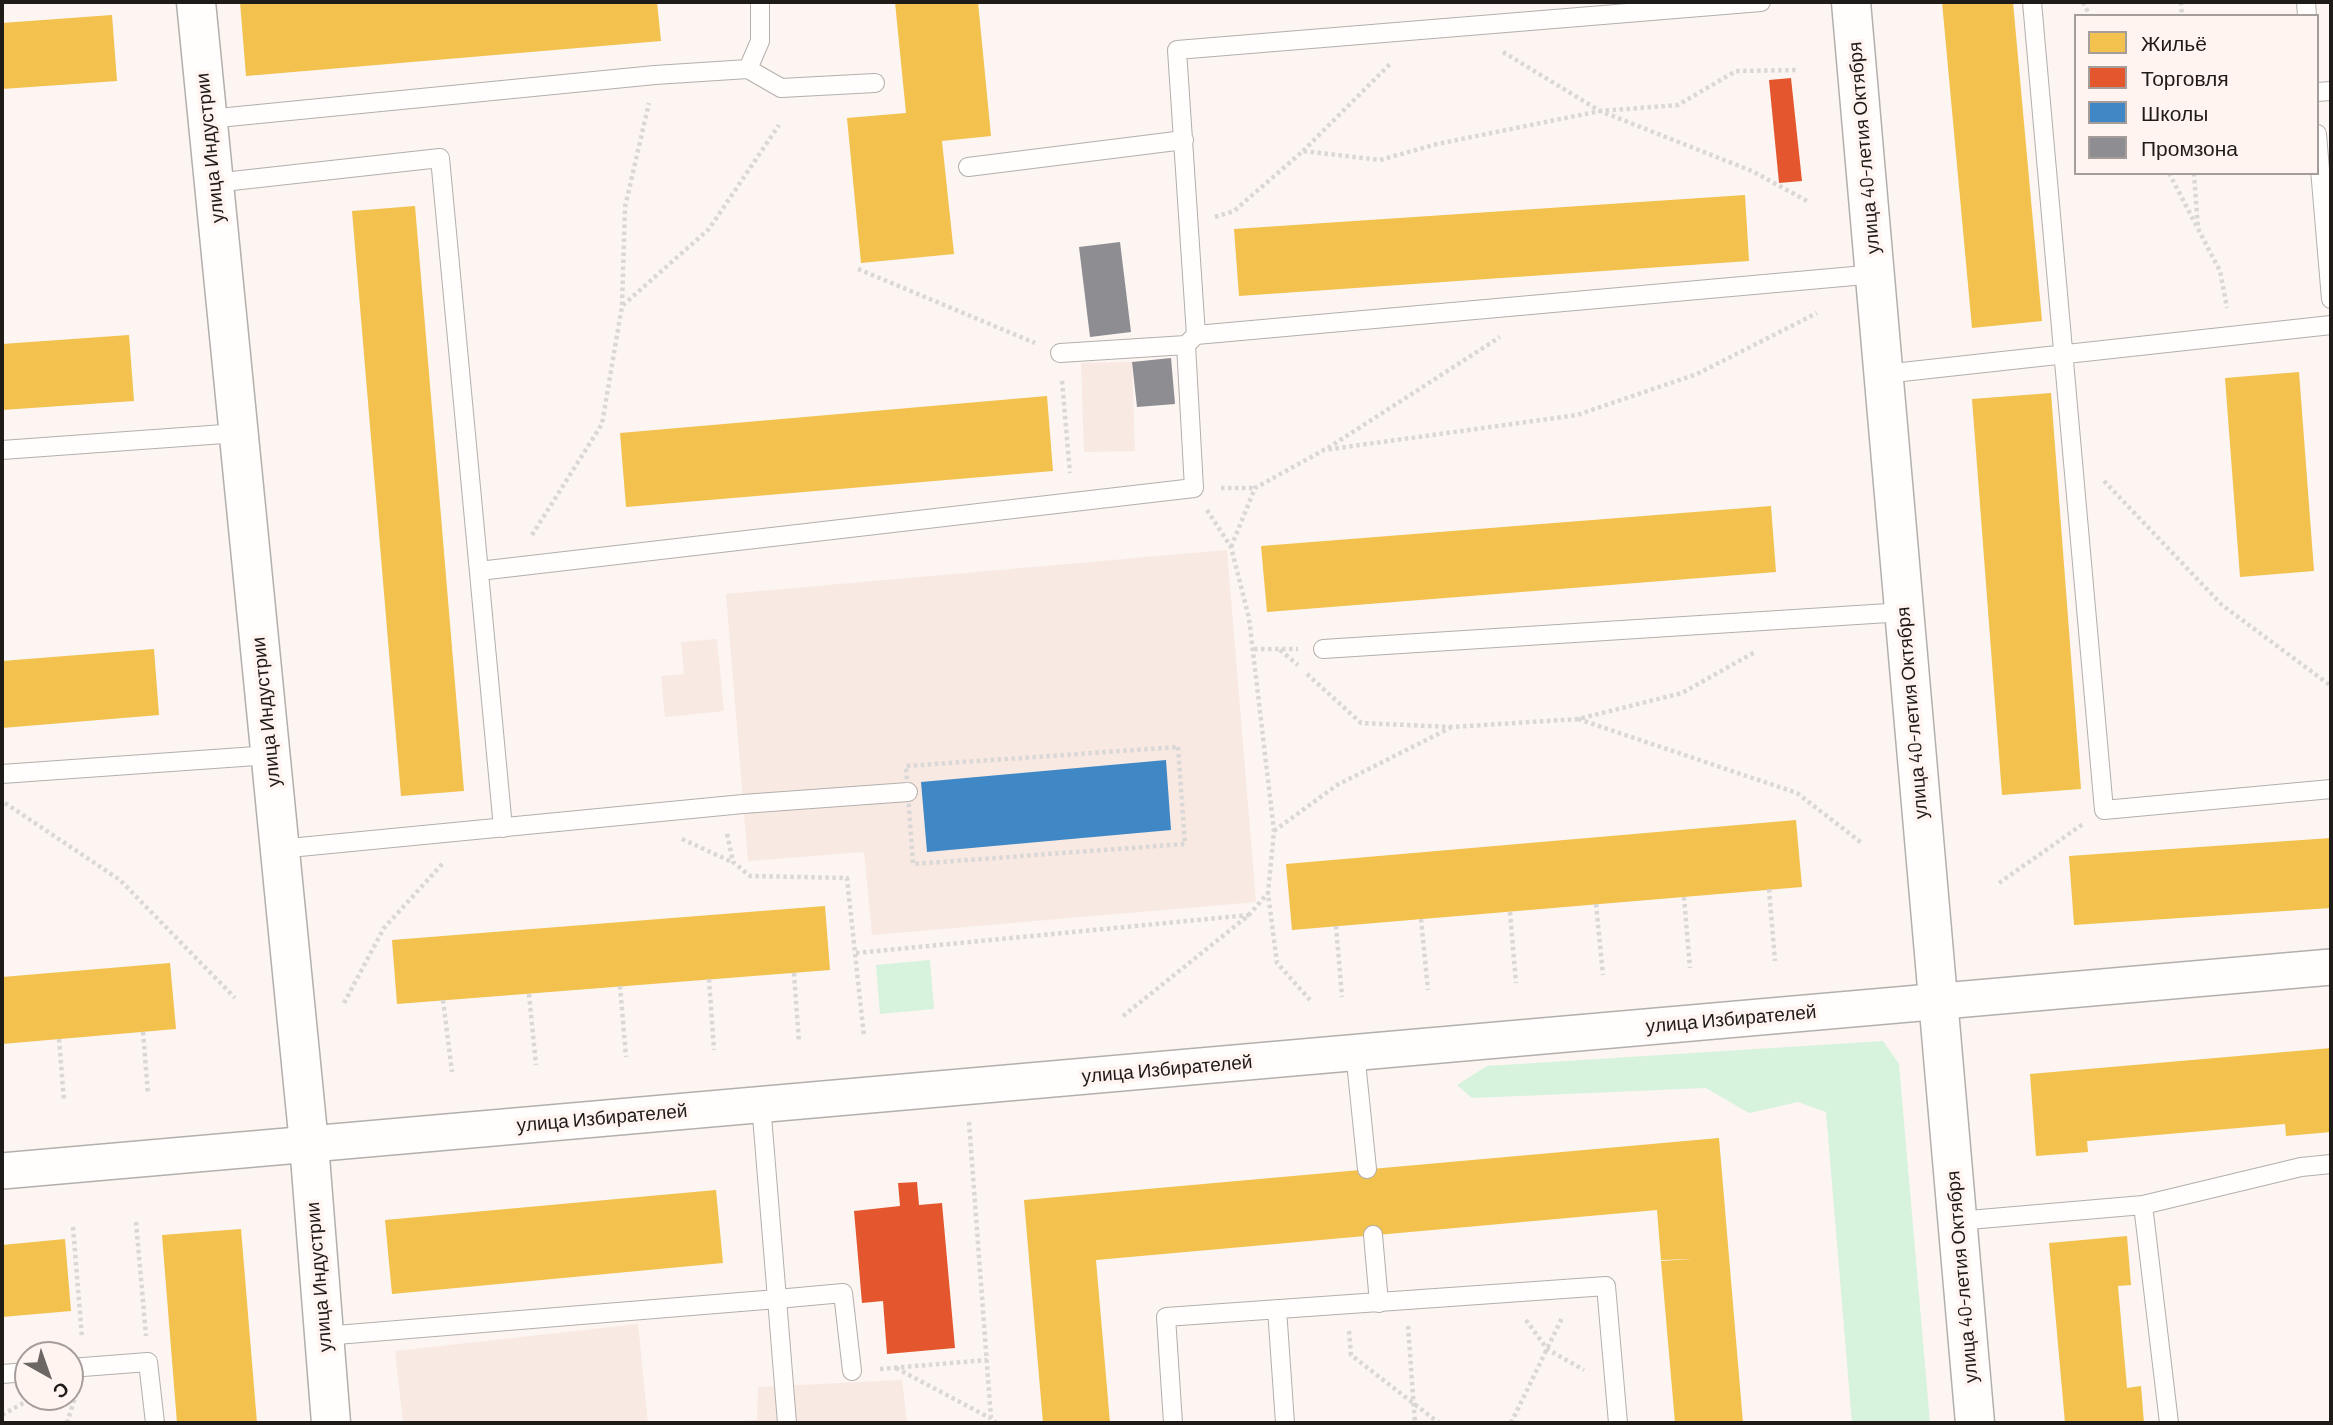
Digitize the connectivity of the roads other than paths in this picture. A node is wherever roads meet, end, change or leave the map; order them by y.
1 (196, 2) edge
2 (760, 2) edge
3 (1761, 2) edge
4 (1851, 2) edge
5 (2032, 2) edge
6 (748, 69) junction
7 (875, 83) dead end
8 (208, 119) junction
9 (1184, 140) junction
10 (2319, 158) edge
11 (968, 167) dead end
12 (214, 183) junction
13 (1876, 274) junction
14 (2331, 299) edge
15 (2331, 325) edge
16 (1191, 340) junction
17 (1060, 353) road end
18 (2063, 354) junction
19 (1884, 374) junction
20 (238, 433) junction
21 (2, 450) edge
22 (479, 571) junction
23 (1904, 612) junction
24 (1323, 649) road end
25 (270, 755) junction
26 (2, 774) edge
27 (2331, 789) edge
28 (908, 792) road end
29 (503, 828) junction
30 (279, 849) junction
31 (2331, 967) edge
32 (1937, 1001) junction
33 (1356, 1052) junction
34 (761, 1104) junction
35 (309, 1144) junction
36 (2331, 1164) edge
37 (1367, 1169) dead end
38 (2, 1171) edge
39 (2143, 1205) junction
40 (1957, 1222) junction
41 (1373, 1235) dead end
42 (777, 1299) junction
43 (1379, 1303) junction
44 (1277, 1309) junction
45 (324, 1336) junction
46 (84, 1367) edge
47 (852, 1371) road end
48 (155, 1423) edge
49 (331, 1423) edge
50 (787, 1423) edge
51 (1173, 1423) edge
52 (1285, 1423) edge
53 (1618, 1423) edge
54 (1975, 1423) edge
55 (2169, 1423) edge

1 - 8 street, улица Индустрии
2 - 6 lane
3 - 9 lane
4 - 13 street, улица 40-летия Октября
5 - 18 lane
6 - 7 lane
6 - 8 lane
8 - 12 street, улица Индустрии
9 - 11 lane
9 - 16 lane
10 - 14 lane
12 - 20 street, улица Индустрии
12 - 22 lane
13 - 16 lane
13 - 19 street, улица 40-летия Октября
15 - 18 lane
16 - 17 lane
16 - 22 lane
18 - 19 lane
18 - 27 lane
19 - 23 street, улица 40-летия Октября
20 - 21 lane
20 - 25 street, улица Индустрии
22 - 29 lane
23 - 24 lane
23 - 32 street, улица 40-летия Октября
25 - 26 lane
25 - 30 street, улица Индустрии
28 - 29 lane
29 - 30 lane
30 - 35 street, улица Индустрии
31 - 32 street, улица Избирателей
32 - 33 street, улица Избирателей
32 - 40 street, улица 40-летия Октября
33 - 34 street, улица Избирателей
33 - 37 lane
34 - 35 street, улица Избирателей
34 - 42 lane
35 - 38 street, улица Избирателей
35 - 45 street, улица Индустрии
36 - 39 lane
39 - 40 lane
39 - 55 lane
40 - 54 street, улица 40-летия Октября
41 - 43 lane
42 - 45 lane
42 - 47 lane
42 - 50 lane
43 - 44 lane
43 - 53 lane
44 - 51 lane
44 - 52 lane
45 - 49 street, улица Индустрии
46 - 48 lane

